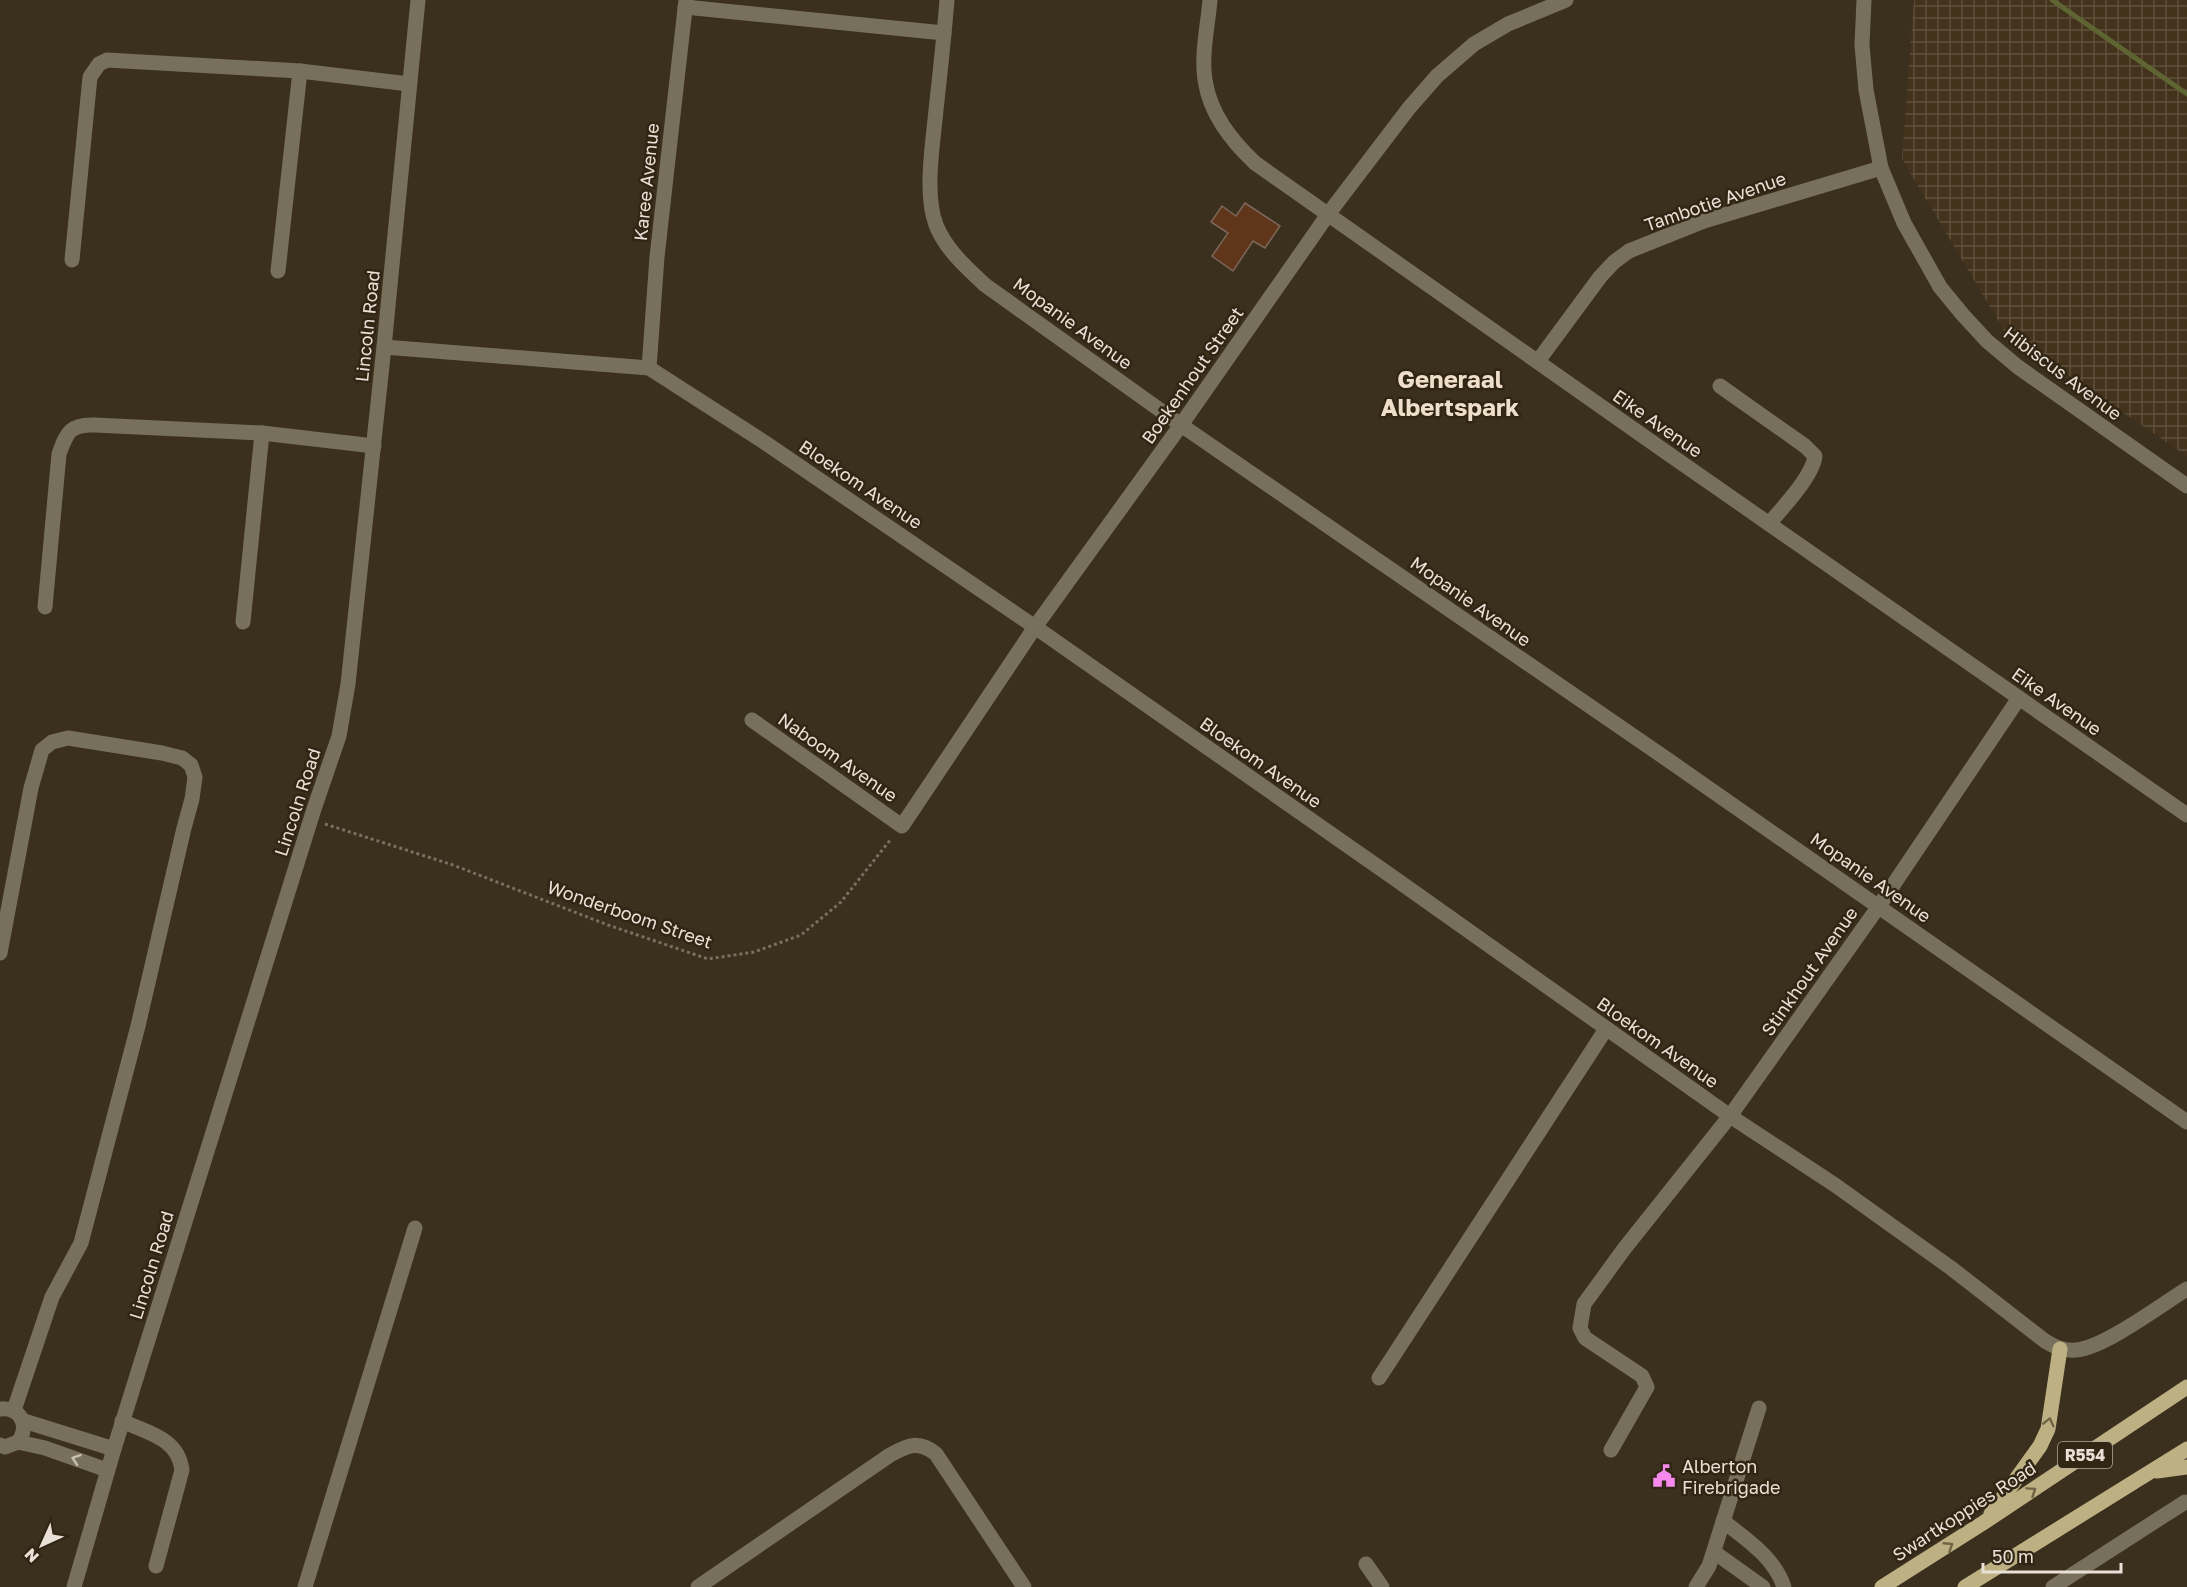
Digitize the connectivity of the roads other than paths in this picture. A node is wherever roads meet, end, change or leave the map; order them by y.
1 (418, 0) edge
2 (947, 0) edge
3 (1210, 0) edge
4 (1566, 0) edge
5 (1864, 0) edge
6 (685, 3) edge
7 (944, 33) junction
8 (300, 71) junction
9 (409, 84) junction
10 (1881, 168) junction
11 (1329, 213) junction
12 (72, 260) dead end
13 (278, 271) dead end
14 (384, 347) junction
15 (1538, 361) junction
16 (649, 368) junction
17 (1720, 386) dead end
18 (1181, 425) junction
19 (262, 433) junction
20 (374, 446) junction
21 (2187, 486) edge
22 (1769, 524) junction
23 (45, 608) dead end
24 (243, 622) dead end
25 (1035, 627) junction
26 (2019, 698) junction
27 (752, 720) dead end
28 (2187, 815) edge
29 (902, 826) joint
30 (1879, 906) junction
31 (0, 953) edge
32 (1606, 1029) junction
33 (1730, 1116) junction
34 (2187, 1122) edge
35 (415, 1228) dead end
36 (2187, 1289) edge
37 (2060, 1349) junction
38 (1379, 1378) dead end
39 (2187, 1387) edge
40 (1759, 1408) dead end
41 (12, 1413) edge
42 (122, 1421) junction
43 (18, 1442) junction
44 (0, 1446) edge
45 (114, 1449) junction
46 (2187, 1449) edge
47 (1611, 1450) dead end
48 (2187, 1467) edge
49 (107, 1470) junction
50 (2147, 1473) junction
51 (2185, 1502) dead end
52 (1723, 1521) junction
53 (1983, 1523) junction
54 (1713, 1552) junction
55 (1366, 1564) dead end
56 (156, 1566) dead end
57 (74, 1587) edge
58 (304, 1587) edge
59 (698, 1587) edge
60 (1024, 1587) edge
61 (1382, 1587) edge
62 (1696, 1587) edge
63 (1763, 1587) edge
64 (1784, 1587) edge
65 (1882, 1587) edge
66 (1965, 1587) edge
67 (2053, 1587) edge

1 - 9 street, Lincoln Road
2 - 7 street, Mopanie Avenue
3 - 11 street, Eike Avenue
4 - 11 street, Boekenhout Street
5 - 10 street, Hibiscus Avenue
6 - 7 street
6 - 16 street, Karee Avenue
7 - 18 street, Mopanie Avenue
8 - 9 street
8 - 12 street
8 - 13 street
9 - 14 street, Lincoln Road
10 - 15 street, Tambotie Avenue
10 - 21 street, Hibiscus Avenue
11 - 15 street, Eike Avenue
11 - 18 street, Boekenhout Street
14 - 16 street, Bloekom Avenue
14 - 20 street, Lincoln Road
15 - 22 street, Eike Avenue
16 - 25 street, Bloekom Avenue
17 - 22 street
18 - 25 street, Boekenhout Street
18 - 30 street, Mopanie Avenue
19 - 20 street
19 - 23 street
19 - 24 street
20 - 42 street, Lincoln Road
22 - 26 street, Eike Avenue
25 - 29 street, Boekenhout Street
25 - 32 street, Bloekom Avenue
26 - 28 street, Eike Avenue
26 - 30 street, Stinkhout Avenue
27 - 29 street, Naboom Avenue
30 - 33 street, Stinkhout Avenue
30 - 34 street, Mopanie Avenue
31 - 41 street
32 - 33 street, Bloekom Avenue
32 - 38 street
33 - 37 street, Bloekom Avenue
33 - 47 street, Stinkhout Avenue
35 - 58 street
36 - 37 street
53 -> 37 main road
53 -> 39 main road, Swartkoppies Road / R554
40 - 52 street
41 - 43 street
41 - 45 street
42 - 45 street, Lincoln Road
42 - 56 street
43 - 44 street
49 -> 43 street
45 - 49 street, Lincoln Road
46 - 50 main road, R554
48 - 50 main road
49 - 57 street, Lincoln Road
50 - 66 main road, R554
51 - 67 street
52 - 54 street
52 - 64 street
65 -> 53 main road, Swartkoppies Road / R554
54 - 62 street
54 - 63 street
55 - 61 street
59 - 60 street

